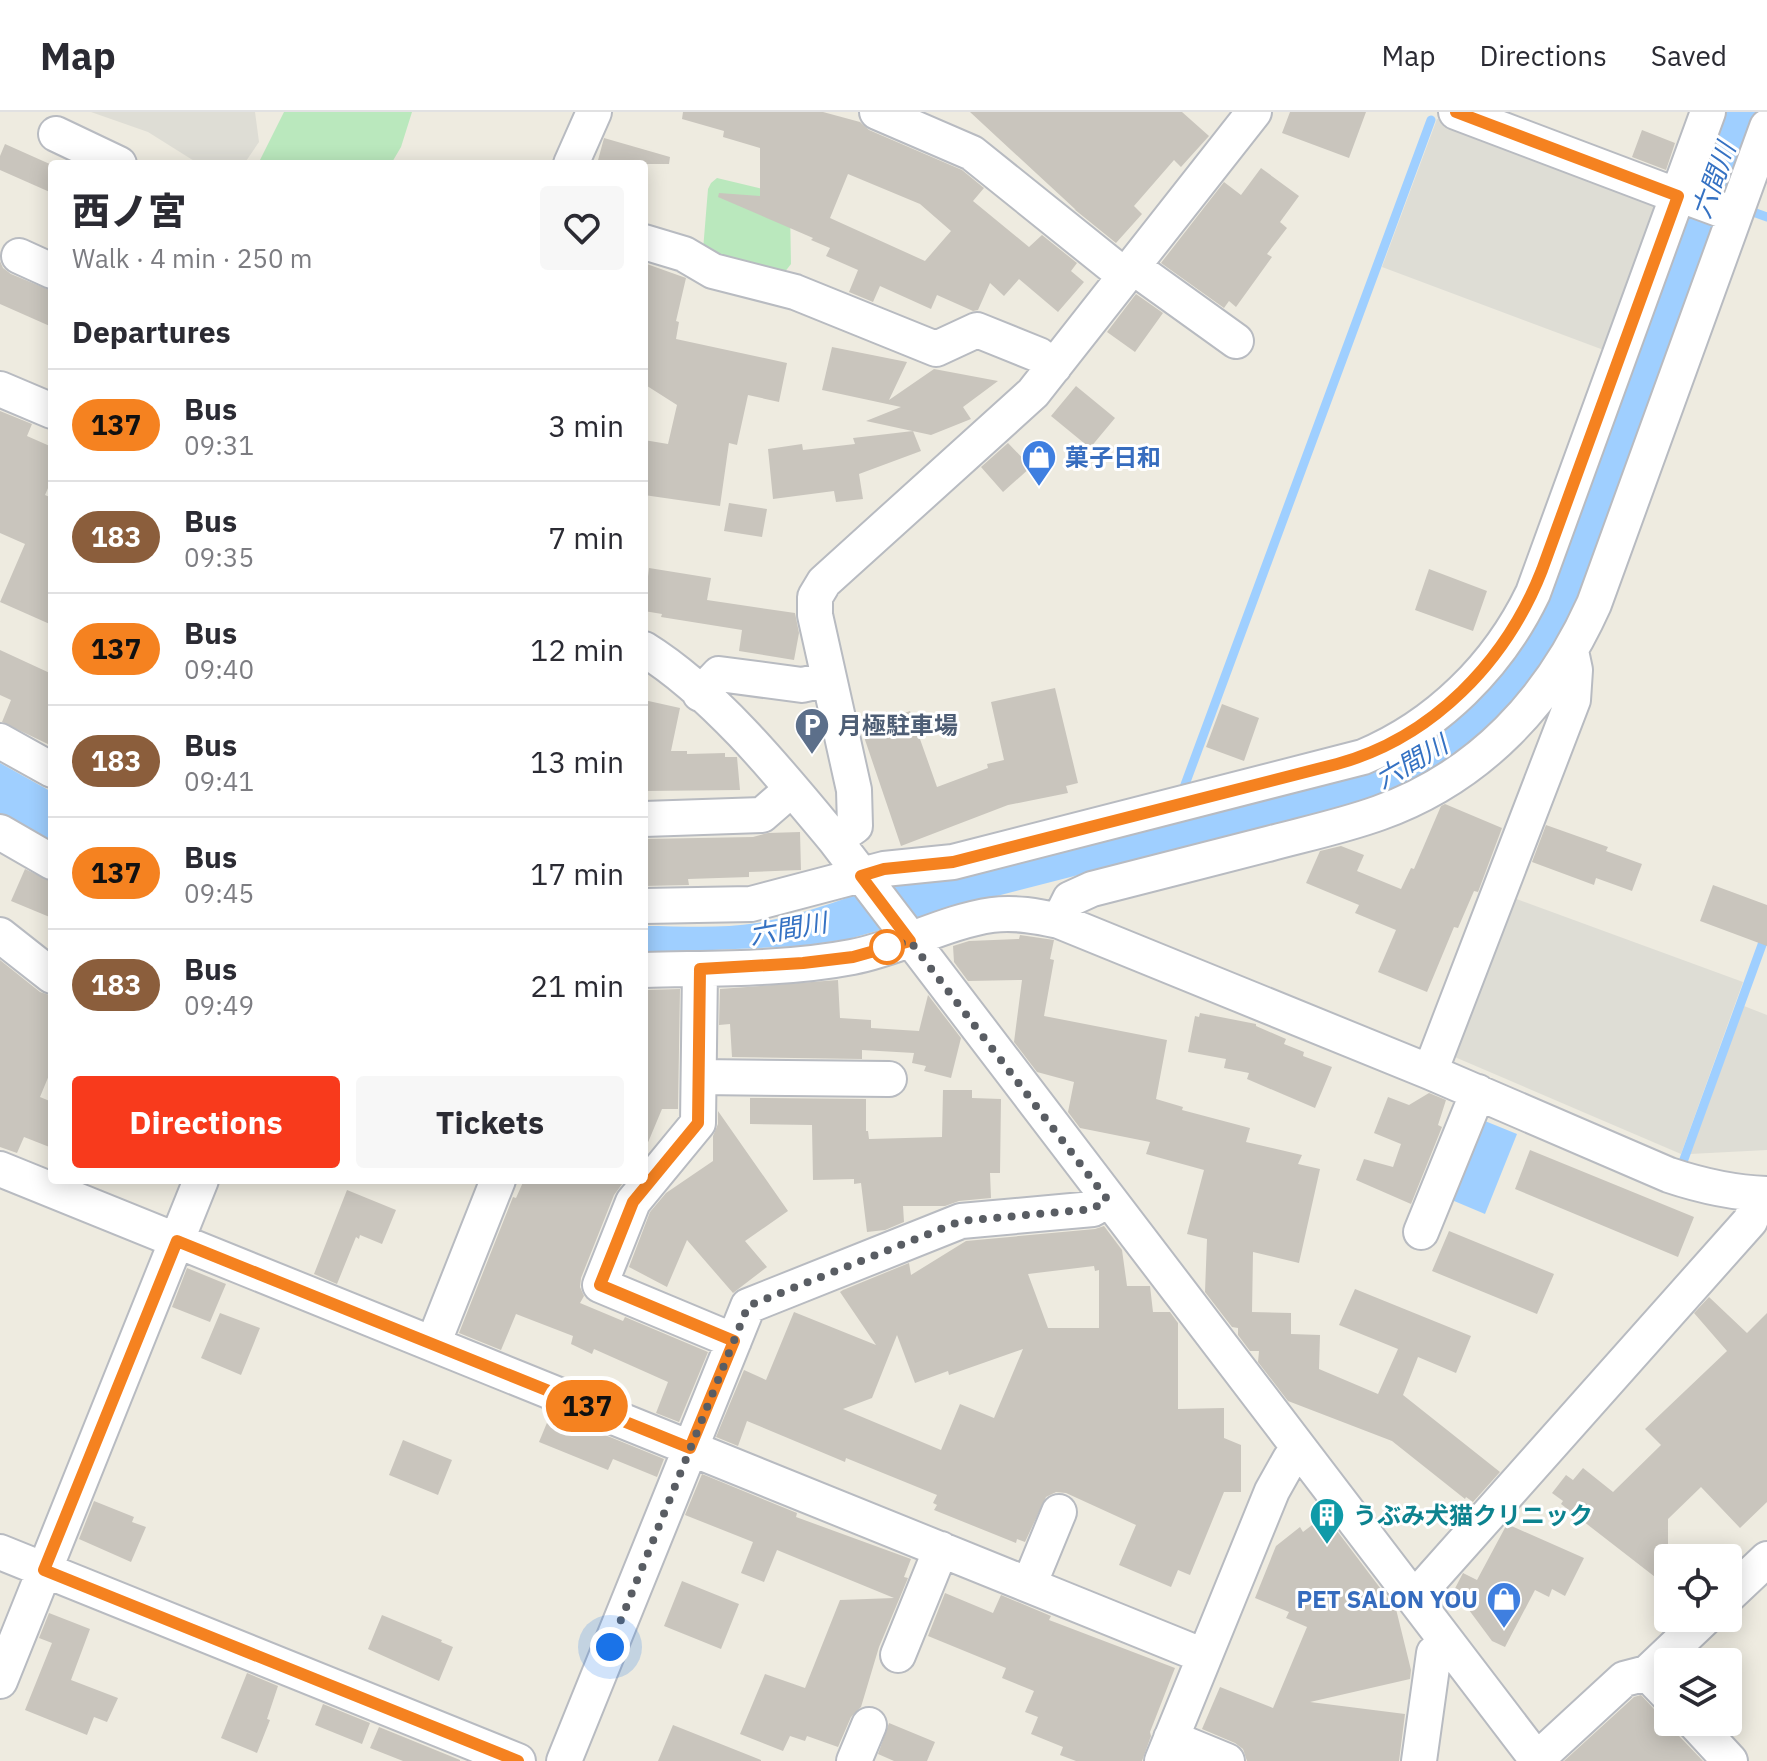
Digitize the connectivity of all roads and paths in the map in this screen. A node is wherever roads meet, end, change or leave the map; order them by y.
1 (594, 112) edge
2 (877, 112) edge
3 (1254, 112) edge
4 (1456, 112) edge
5 (1708, 112) edge
6 (1767, 127) edge
7 (56, 134) dead end
8 (111, 160) edge
9 (573, 160) edge
10 (1681, 195) junction
11 (1730, 213) junction
12 (648, 243) edge
13 (19, 256) dead end
14 (48, 269) edge
15 (1129, 271) junction
16 (1236, 341) dead end
17 (1054, 367) junction
18 (0, 389) edge
19 (48, 409) edge
20 (1571, 651) junction
21 (648, 652) edge
22 (829, 679) junction
23 (700, 694) junction
24 (0, 741) edge
25 (48, 768) edge
26 (792, 789) junction
27 (648, 819) edge
28 (0, 832) edge
29 (835, 840) junction
30 (48, 860) edge
31 (863, 879) junction
32 (648, 906) edge
33 (1059, 921) junction
34 (0, 935) edge
35 (906, 936) junction
36 (700, 969) junction
37 (648, 970) edge
38 (48, 973) edge
39 (1430, 1072) junction
40 (699, 1077) junction
41 (889, 1079) dead end
42 (1478, 1092) junction
43 (0, 1169) edge
44 (199, 1184) edge
45 (496, 1184) edge
46 (648, 1184) edge
47 (648, 1184) edge
48 (1764, 1194) edge
49 (1107, 1199) junction
50 (1421, 1232) dead end
51 (177, 1241) junction
52 (734, 1341) junction
53 (433, 1344) junction
54 (690, 1448) junction
55 (1300, 1451) junction
56 (1059, 1512) dead end
57 (941, 1549) junction
58 (0, 1552) edge
59 (1767, 1559) edge
60 (44, 1570) junction
61 (1742, 1583) edge
62 (1029, 1585) junction
63 (1411, 1596) junction
64 (1447, 1643) junction
65 (898, 1655) dead end
66 (1204, 1656) junction
67 (0, 1681) edge
68 (1654, 1683) edge
69 (869, 1725) dead end
70 (1707, 1736) edge
71 (1166, 1750) edge
72 (1537, 1760) edge
73 (518, 1761) edge
74 (564, 1761) edge
75 (854, 1761) edge
76 (1227, 1761) edge
77 (1419, 1761) edge
78 (1730, 1761) edge

1 - 9 street
2 - 15 street
3 - 15 street
4 - 10 street
5 - 10 street
6 - 11 street
7 - 8 street
10 - 11 street
10 - 31 street
11 - 20 street
12 - 17 street
13 - 14 street
15 - 16 street
15 - 17 street
17 - 22 street
18 - 19 street
20 - 33 street
20 - 39 street
21 - 23 street
22 - 23 street
22 - 29 street
23 - 26 street
24 - 25 street
26 - 27 street
26 - 29 street
28 - 30 street
29 - 31 street
31 - 32 street
31 - 35 street
33 - 35 street
33 - 39 street
34 - 38 street
35 - 36 street
35 - 49 street
36 - 37 street
36 - 40 street
39 - 42 street
40 - 41 street
40 - 46 street
42 - 48 street
42 - 50 street
43 - 51 street
44 - 51 street
45 - 53 street
47 - 52 street
48 - 63 street
49 - 52 street
49 - 55 street
51 - 53 street
51 - 60 street
52 - 54 street
53 - 54 street
54 - 57 street
54 - 74 street
55 - 63 street
55 - 66 street
56 - 62 street
57 - 62 street
57 - 65 street
58 - 60 street
59 - 61 street
60 - 67 street
60 - 73 street
62 - 66 street
63 - 64 street
64 - 72 street
64 - 77 street
66 - 71 street
68 - 72 street
69 - 75 street
70 - 78 street
71 - 76 street

